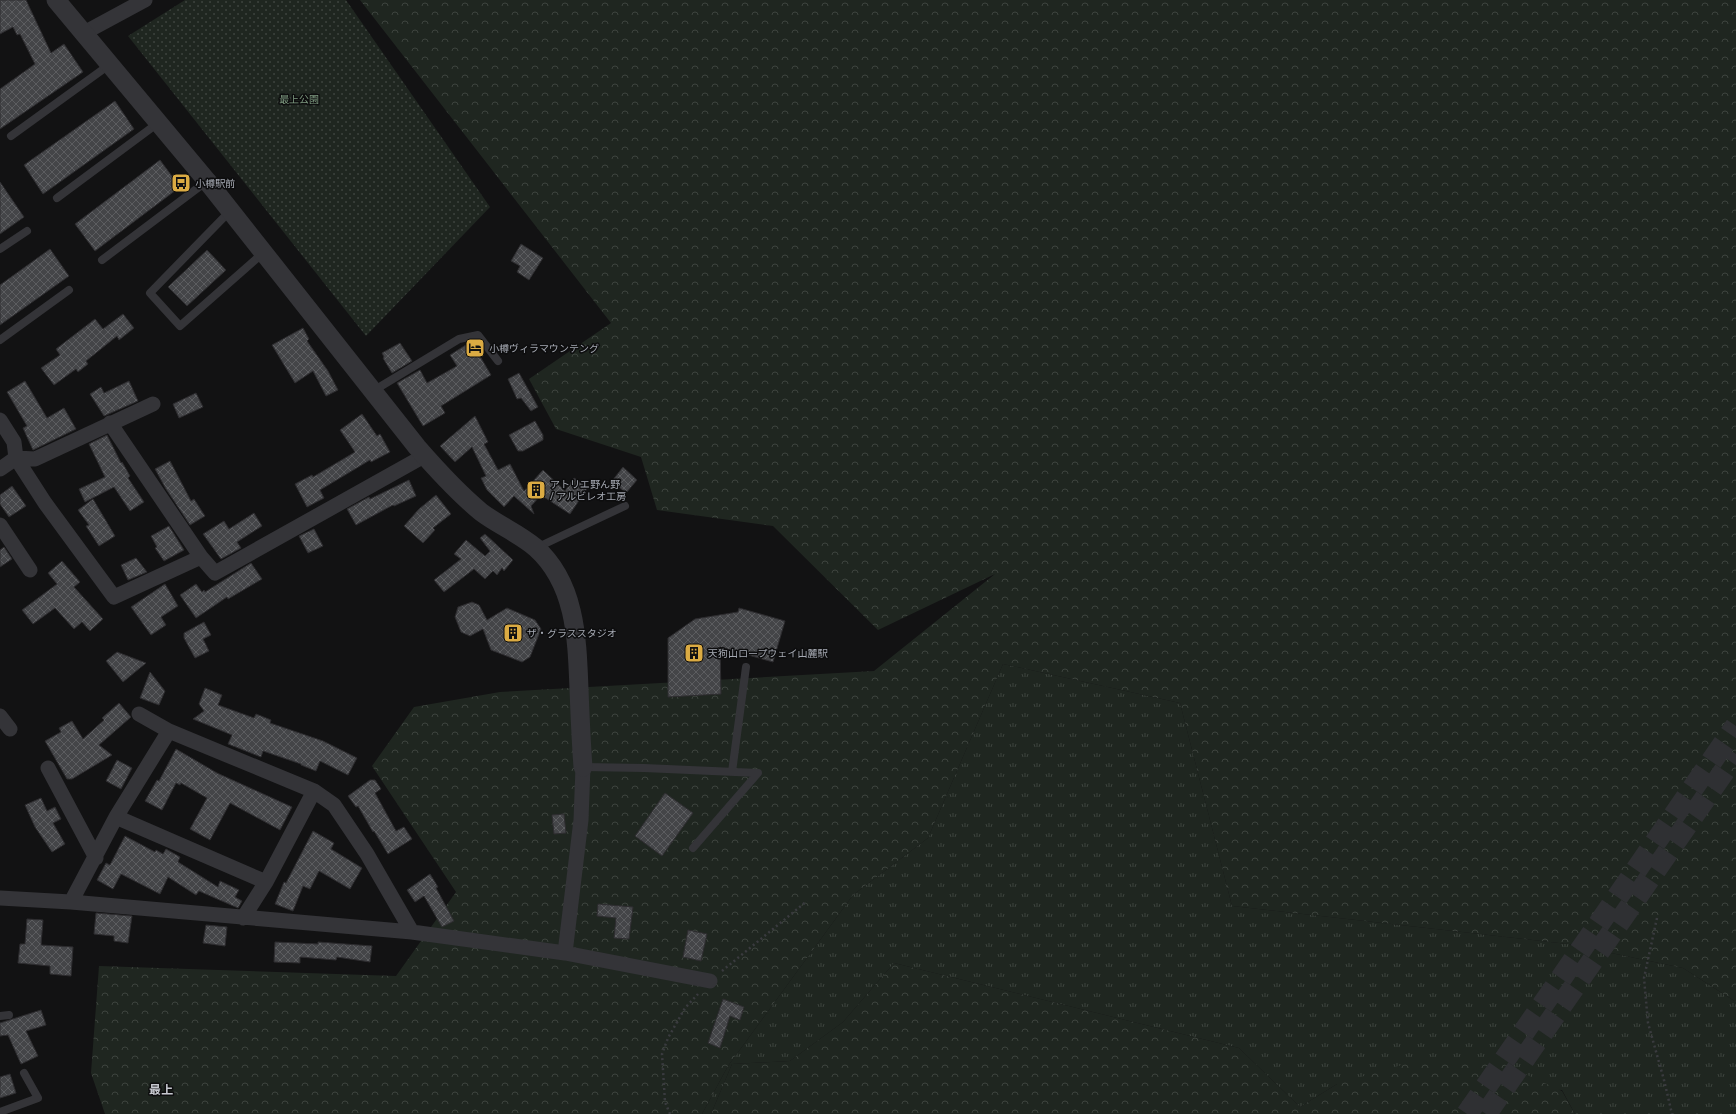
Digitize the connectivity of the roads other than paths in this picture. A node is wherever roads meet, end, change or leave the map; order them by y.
1 (145, 0) edge
2 (58, 1) edge
3 (82, 34) junction
4 (109, 65) junction
5 (158, 123) junction
6 (11, 136) dead end
7 (206, 181) junction
8 (57, 198) dead end
9 (230, 211) junction
10 (27, 231) dead end
11 (0, 249) edge
12 (263, 253) junction
13 (102, 260) dead end
14 (69, 290) dead end
15 (0, 340) edge
16 (498, 362) dead end
17 (373, 391) junction
18 (153, 404) dead end
19 (0, 420) edge
20 (110, 423) junction
21 (424, 456) junction
22 (16, 458) junction
23 (0, 469) edge
24 (625, 506) dead end
25 (0, 525) edge
26 (536, 548) junction
27 (201, 557) junction
28 (30, 570) dead end
29 (746, 667) dead end
30 (139, 714) dead end
31 (0, 716) edge
32 (10, 729) dead end
33 (169, 730) junction
34 (48, 768) dead end
35 (583, 768) junction
36 (732, 772) junction
37 (314, 791) junction
38 (116, 817) junction
39 (693, 848) dead end
40 (96, 858) junction
41 (266, 882) junction
42 (0, 898) edge
43 (71, 902) junction
44 (243, 918) junction
45 (412, 932) junction
46 (565, 953) junction
47 (710, 981) road end
48 (9, 1015) dead end
49 (0, 1016) edge
50 (24, 1073) dead end
51 (0, 1112) edge

1 - 3 street
2 - 3 street
3 - 4 street
4 - 5 street
4 - 6 lane
5 - 7 street
5 - 8 lane
7 - 9 street
7 - 13 lane
9 - 12 street
9 - 12 lane
10 - 11 lane
12 - 17 street
14 - 15 lane
16 - 17 lane
17 - 21 street
18 - 20 street
19 - 22 street
20 - 22 street
20 - 27 street
21 - 26 street
21 - 27 street
22 - 23 street
22 - 27 street
24 - 26 lane
25 - 28 street
26 - 35 street
29 - 36 lane
30 - 33 street
31 - 32 street
33 - 37 street
33 - 38 street
34 - 40 street
35 - 36 lane
35 - 46 street
36 - 39 lane
37 - 41 street
37 - 45 street
38 - 40 street
38 - 41 street
40 - 43 street
41 - 44 street
42 - 43 street
43 - 44 street
44 - 45 street
45 - 46 street
46 - 47 street
48 - 49 lane
50 - 51 lane

